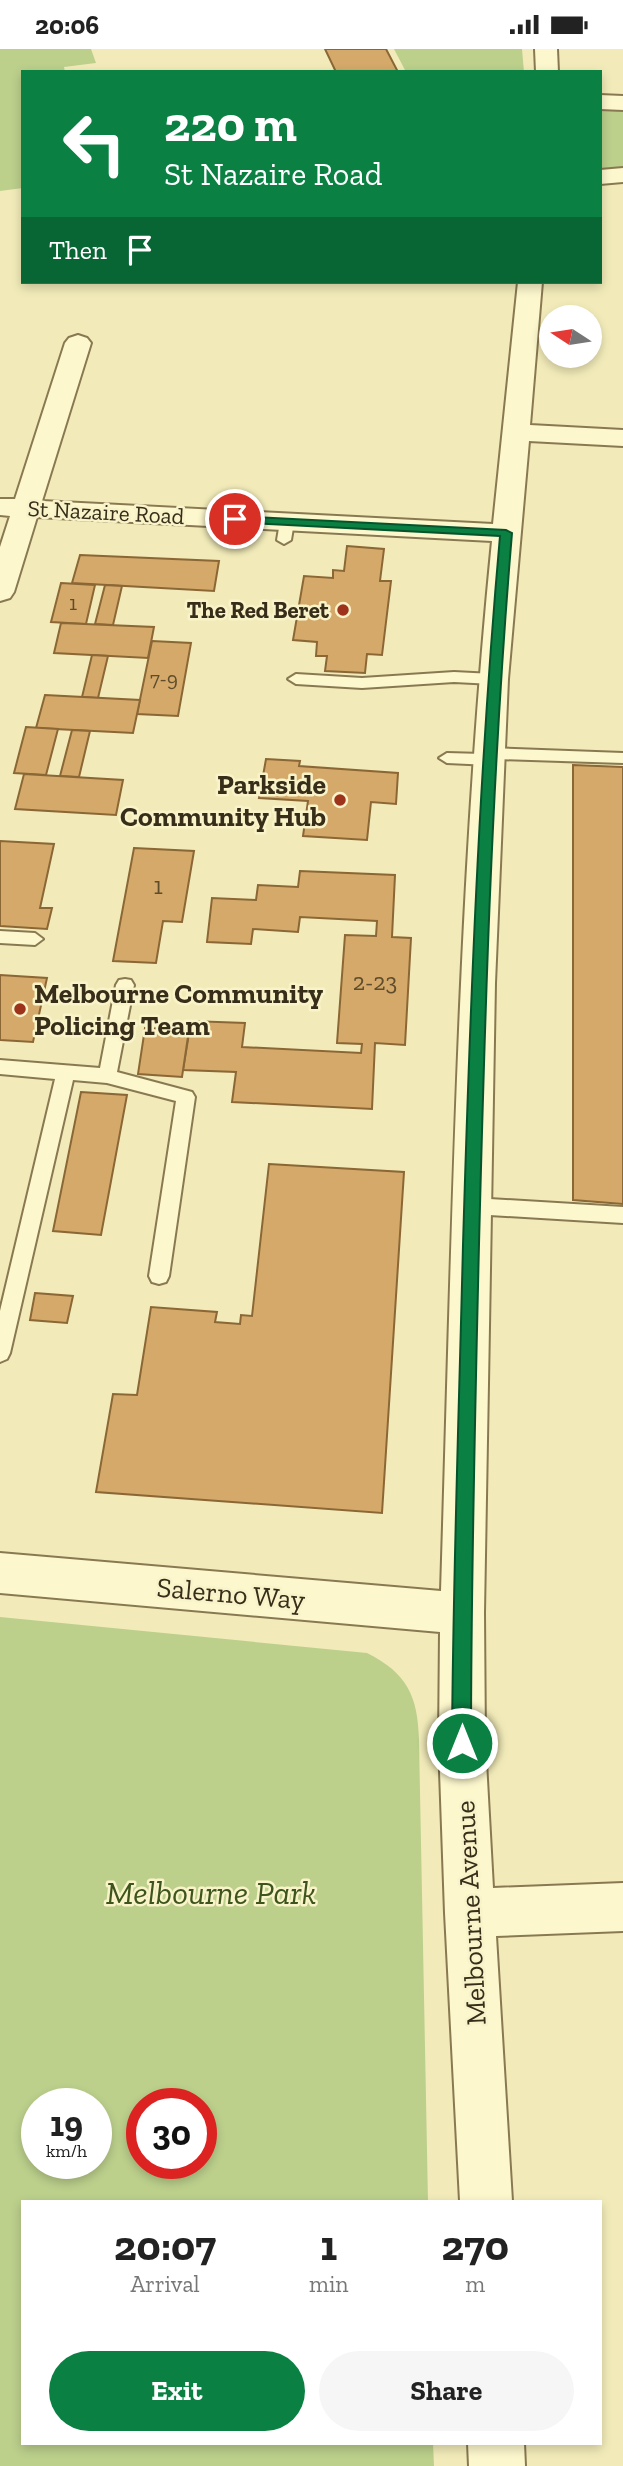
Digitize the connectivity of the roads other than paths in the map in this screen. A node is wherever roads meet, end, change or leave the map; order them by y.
1 (546, 49) edge
2 (547, 70) edge
3 (602, 102) edge
4 (623, 103) edge
5 (623, 175) edge
6 (602, 177) edge
7 (530, 284) edge
8 (78, 343) dead end
9 (517, 432) junction
10 (623, 438) edge
11 (12, 508) edge
12 (506, 533) junction
13 (0, 592) edge
14 (296, 679) dead end
15 (493, 679) junction
16 (490, 757) junction
17 (447, 758) dead end
18 (623, 758) edge
19 (0, 937) edge
20 (35, 939) dead end
21 (125, 985) dead end
22 (0, 1067) edge
23 (66, 1072) junction
24 (107, 1076) junction
25 (473, 1206) junction
26 (623, 1215) edge
27 (159, 1276) dead end
28 (0, 1353) edge
29 (0, 1573) edge
30 (462, 1613) junction
31 (623, 1907) edge
32 (469, 1913) junction
33 (486, 2200) edge
34 (496, 2445) edge
35 (497, 2466) edge

1 - 2 street
3 - 4 street
5 - 6 street
7 - 9 street, Melbourne Avenue
8 - 11 street
9 - 10 street
9 - 12 street, Melbourne Avenue
11 - 12 street, St Nazaire Road
11 - 13 street
12 - 15 street, Melbourne Avenue
14 - 15 lane
15 - 16 street, Melbourne Avenue
16 - 17 lane
16 - 18 lane
16 - 25 street, Melbourne Avenue
19 - 20 lane
21 - 24 lane
22 - 23 lane
23 - 24 lane
23 - 28 lane
24 - 27 lane
25 - 26 lane
25 - 30 street, Melbourne Avenue
29 - 30 street, Salerno Way
30 - 32 street, Melbourne Avenue
31 - 32 street
32 - 33 street, Melbourne Avenue
34 - 35 street

